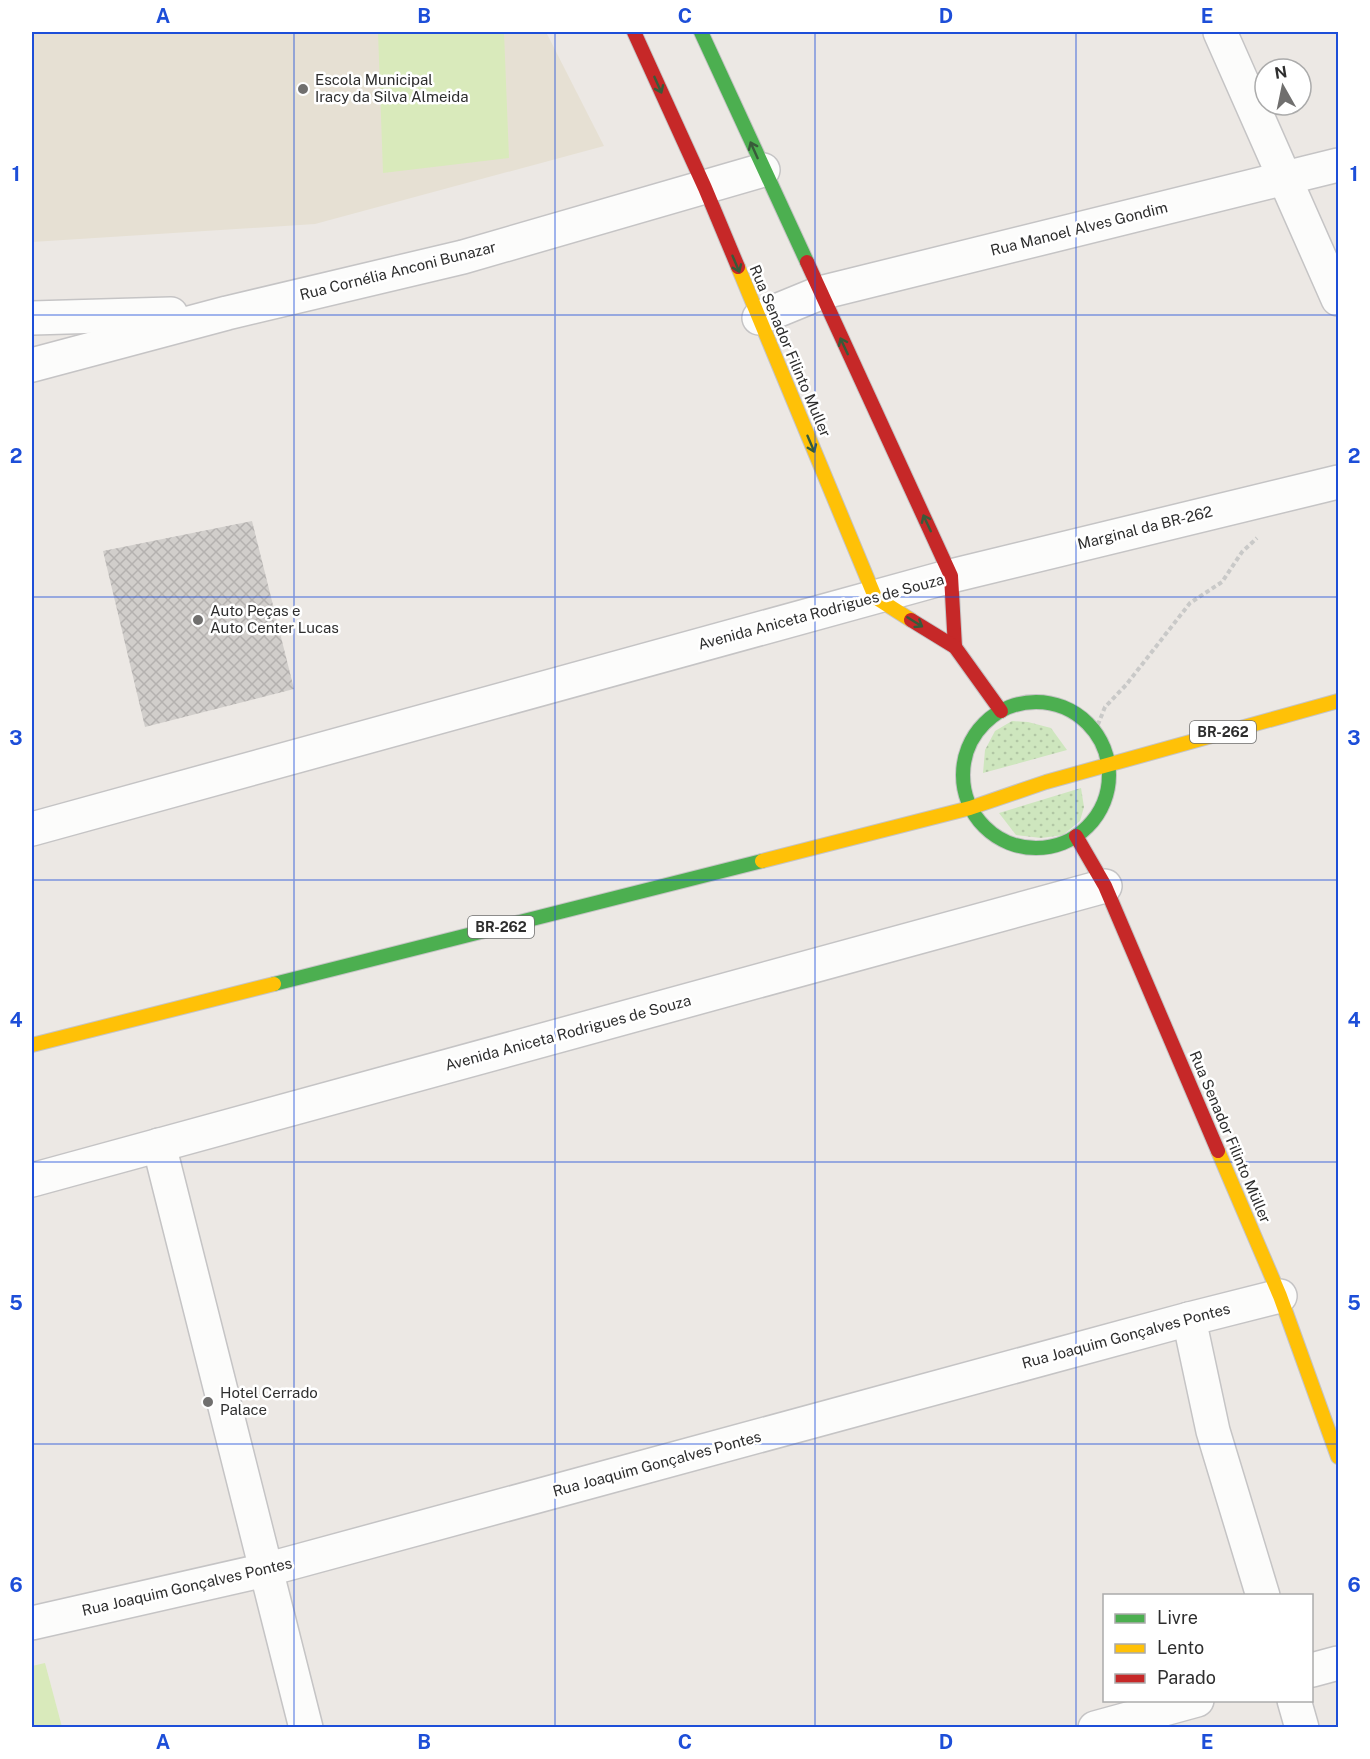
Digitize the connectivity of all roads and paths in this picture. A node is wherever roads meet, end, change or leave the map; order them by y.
1 (634, 32) edge
2 (700, 32) edge
3 (1220, 32) edge
4 (1338, 165) edge
5 (763, 170) junction
6 (1286, 178) junction
7 (705, 188) junction
8 (820, 293) junction
9 (1338, 299) edge
10 (227, 313) junction
11 (32, 318) edge
12 (759, 318) junction
13 (32, 365) edge
14 (1338, 482) edge
15 (1263, 533) dead end
16 (951, 576) junction
17 (875, 597) junction
18 (955, 647) junction
19 (1338, 701) edge
20 (1000, 711) junction
21 (1095, 733) junction
22 (1108, 764) junction
23 (970, 808) junction
24 (32, 829) edge
25 (1076, 836) junction
26 (1105, 886) junction
27 (32, 1045) edge
28 (159, 1145) junction
29 (32, 1180) edge
30 (1280, 1296) junction
31 (1189, 1319) junction
32 (1338, 1456) edge
33 (265, 1570) junction
34 (1262, 1594) edge
35 (32, 1623) edge
36 (1338, 1663) edge
37 (1313, 1669) edge
38 (1193, 1702) edge
39 (1294, 1702) edge
40 (306, 1728) edge
41 (1095, 1728) edge
42 (1302, 1728) edge

1 -> 7 main road, Rua Senador Filinto Muller
5 -> 2 main road
3 - 6 street
4 - 6 street, Rua Manoel Alves Gondim
5 - 7 street, Rua Cornélia Anconi Bunazar
5 - 8 main road
6 - 8 street, Rua Manoel Alves Gondim
6 - 9 street
7 - 10 street, Rua Cornélia Anconi Bunazar
7 -> 12 main road, Rua Senador Filinto Muller
8 - 12 street, Rua Manoel Alves Gondim
16 -> 8 main road
10 - 11 street
10 - 13 street, Rua Cornélia Anconi Bunazar
12 -> 17 main road, Rua Senador Filinto Muller
14 - 16 street, Marginal da BR-262
15 - 21 path
16 - 17 street, Avenida Aniceta Rodrigues de Souza
16 - 18 main road
17 -> 18 main road
17 - 24 street, Avenida Aniceta Rodrigues de Souza
18 - 20 main road
19 - 22 main road, BR-262
20 - 21 main road
20 - 23 main road
21 - 22 main road
22 - 23 main road, BR-262
22 - 25 main road
23 - 25 main road
23 - 27 main road, BR-262
25 - 26 main road, Rua Senador Filinto Müller
26 - 28 street, Avenida Aniceta Rodrigues de Souza
26 - 30 main road, Rua Senador Filinto Müller
28 - 29 street, Avenida Aniceta Rodrigues de Souza
28 - 33 street
30 - 31 street, Rua Joaquim Gonçalves Pontes
30 - 32 main road, Rua Senador Filinto Müller
31 - 33 street, Rua Joaquim Gonçalves Pontes
31 - 34 street
33 - 35 street, Rua Joaquim Gonçalves Pontes
33 - 40 street
36 - 37 street
38 - 41 street
39 - 42 street

